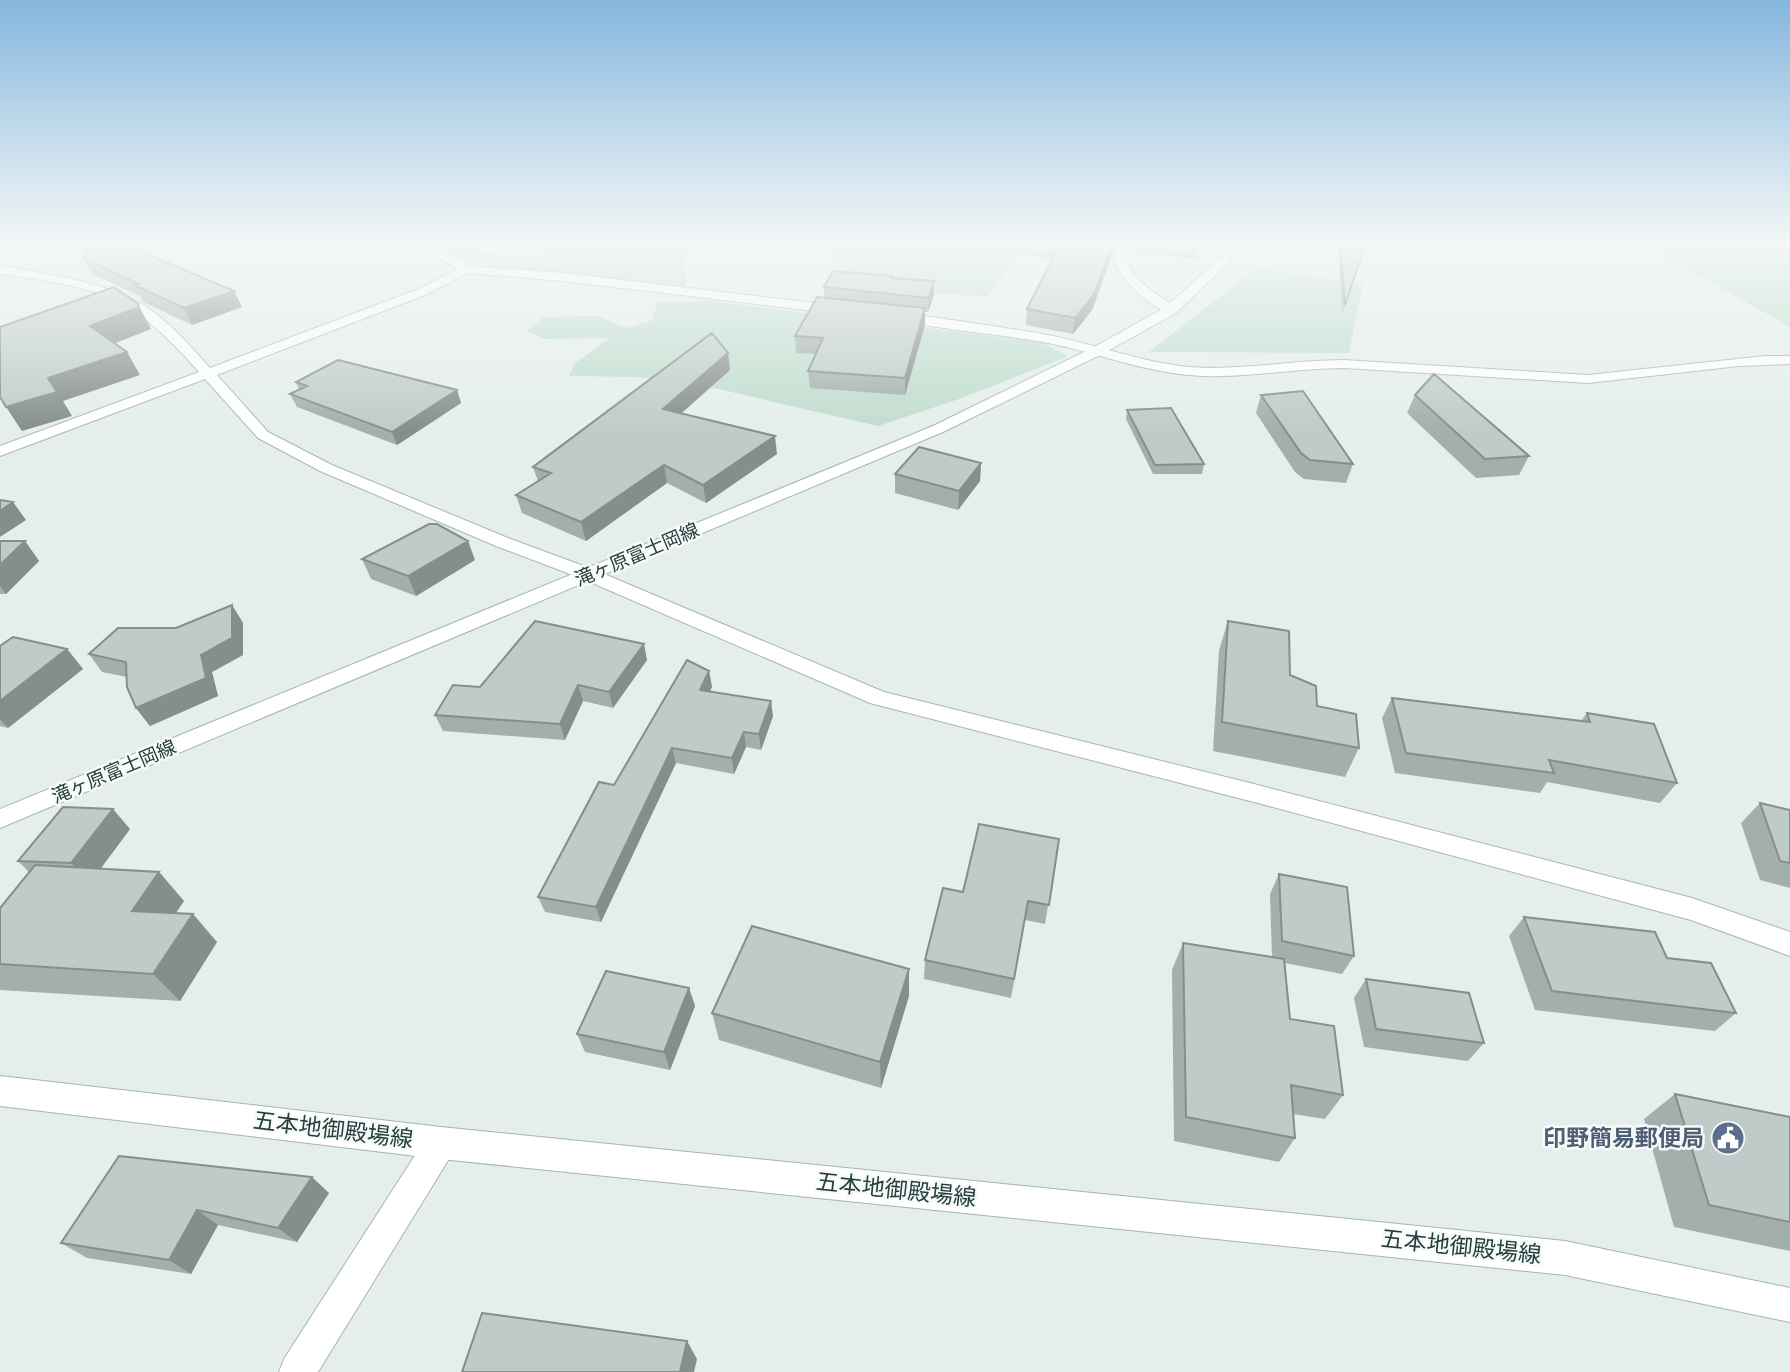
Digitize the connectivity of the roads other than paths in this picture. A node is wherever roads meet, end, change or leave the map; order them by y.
1 (130, 304) edge
2 (386, 304) edge
3 (791, 304) edge
4 (1163, 304) edge
5 (1177, 304) edge
6 (1171, 310) junction
7 (858, 312) edge
8 (883, 314) edge
9 (1099, 350) junction
10 (1790, 360) edge
11 (206, 375) junction
12 (0, 451) edge
13 (590, 575) junction
14 (0, 819) edge
15 (1790, 944) edge
16 (0, 1091) edge
17 (441, 1143) junction
18 (1790, 1305) edge
19 (297, 1372) edge

1 - 11 street
2 - 11 street
3 - 7 street
4 - 6 street
5 - 6 street, 滝ヶ原富士岡線
6 - 9 street, 滝ヶ原富士岡線
8 - 9 street
9 - 10 street
9 - 13 street, 滝ヶ原富士岡線
11 - 12 street
11 - 13 street
13 - 14 street, 滝ヶ原富士岡線
13 - 15 street
16 - 17 street, 五本地御殿場線
17 - 18 street, 五本地御殿場線
17 - 19 street

